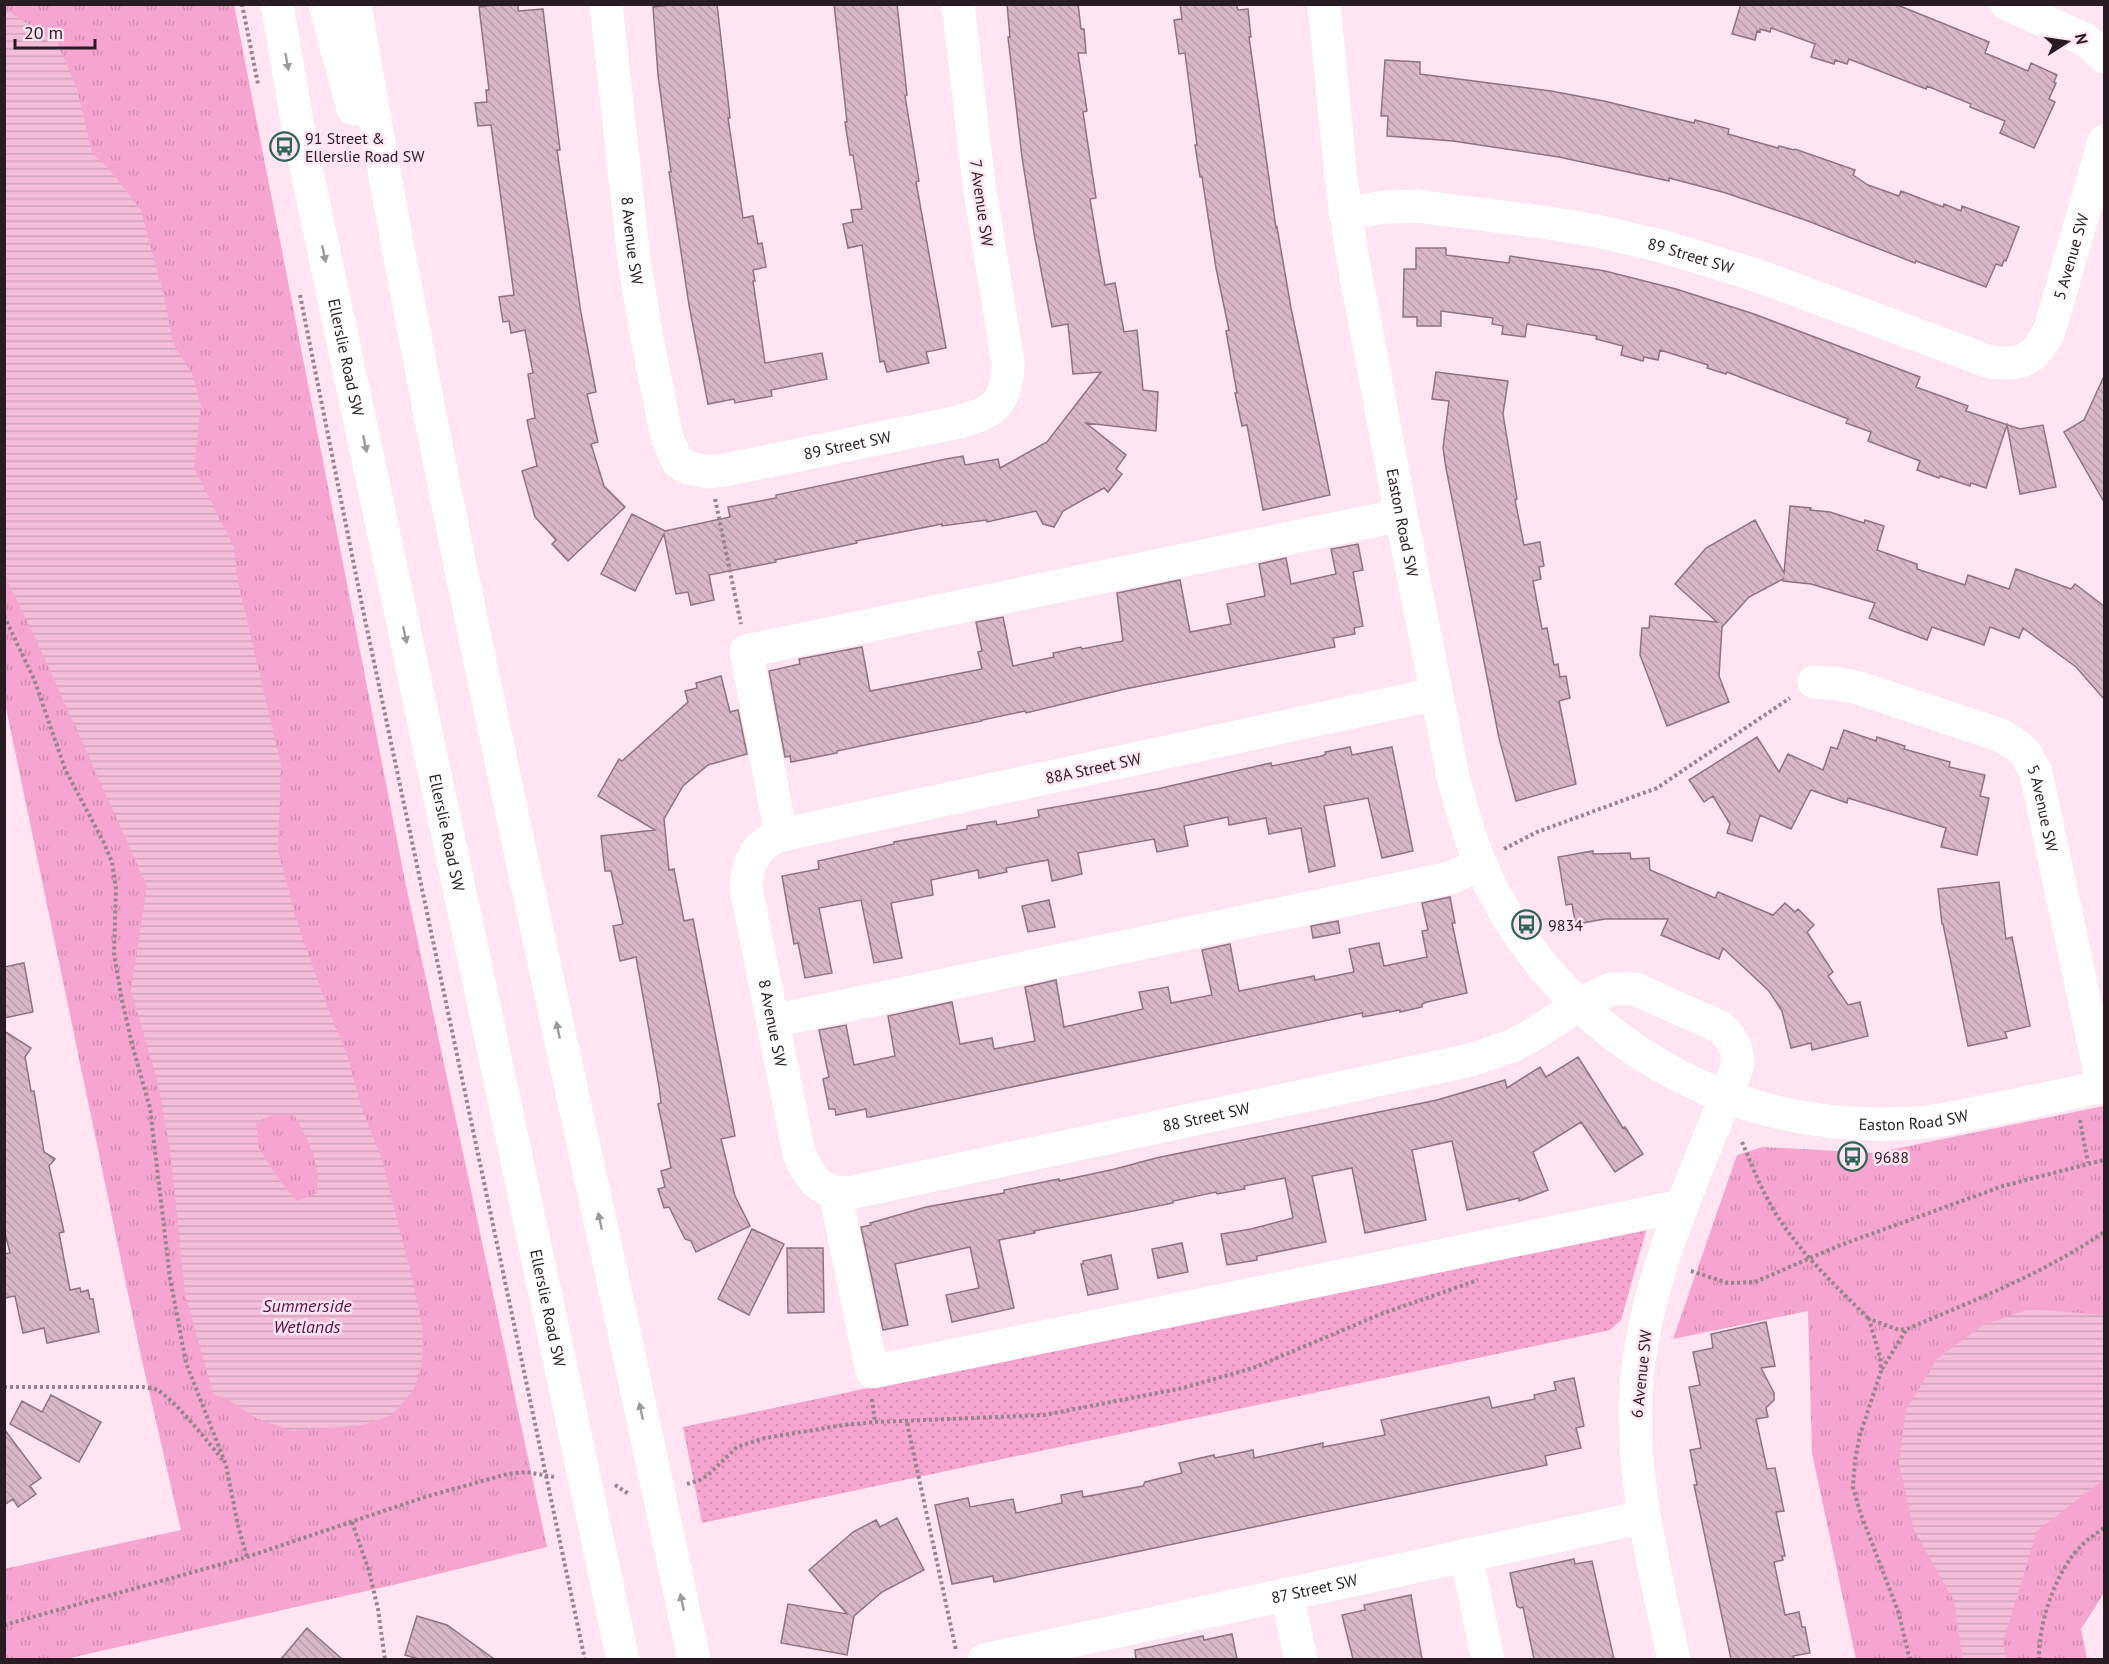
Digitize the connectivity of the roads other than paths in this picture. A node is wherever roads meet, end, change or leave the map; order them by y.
1 (277, 4) edge
2 (326, 4) edge
3 (354, 4) edge
4 (376, 4) edge
5 (606, 4) edge
6 (958, 4) edge
7 (1324, 4) edge
8 (2007, 4) edge
9 (2104, 57) edge
10 (2104, 141) edge
11 (1345, 213) junction
12 (2023, 361) joint
13 (1001, 400) joint
14 (434, 430) junction
15 (699, 470) joint
16 (1401, 515) junction
17 (1814, 682) road end
18 (1436, 694) junction
19 (768, 843) junction
20 (1480, 864) junction
21 (1579, 1005) junction
22 (773, 1021) junction
23 (2094, 1088) edge
24 (1725, 1098) junction
25 (829, 1190) junction
26 (1682, 1206) junction
27 (1644, 1517) junction
28 (1466, 1556) junction
29 (1287, 1594) junction
30 (623, 1659) edge
31 (694, 1659) edge
32 (984, 1659) edge
33 (1300, 1659) edge
34 (1488, 1659) edge
35 (1674, 1659) edge

1 -> 30 street, Ellerslie Road SW
2 - 14 street
3 - 14 street
4 - 14 street
5 - 15 street, 8 Avenue SW
6 - 13 street, 7 Avenue SW
7 - 11 street, Easton Road SW
8 - 9 street
10 - 12 street, 5 Avenue SW
11 - 12 street, 89 Street SW
11 - 16 street, Easton Road SW
13 - 15 street, 89 Street SW
31 -> 14 street
16 - 18 street, Easton Road SW
16 - 19 street
17 - 23 street, 5 Avenue SW
18 - 19 street, 88A Street SW
18 - 20 street, Easton Road SW
19 - 22 street, 8 Avenue SW
20 - 21 street, Easton Road SW
20 - 22 street
21 - 24 street, Easton Road SW
21 - 24 street
21 - 25 street, 88 Street SW
22 - 25 street, 8 Avenue SW
23 - 24 street, Easton Road SW
24 - 26 street, 6 Avenue SW
25 - 26 street
26 - 27 street, 6 Avenue SW
27 - 28 street, 87 Street SW
27 - 35 street, 6 Avenue SW
28 - 29 street, 87 Street SW
28 - 34 street
29 - 32 street, 87 Street SW
29 - 33 street

